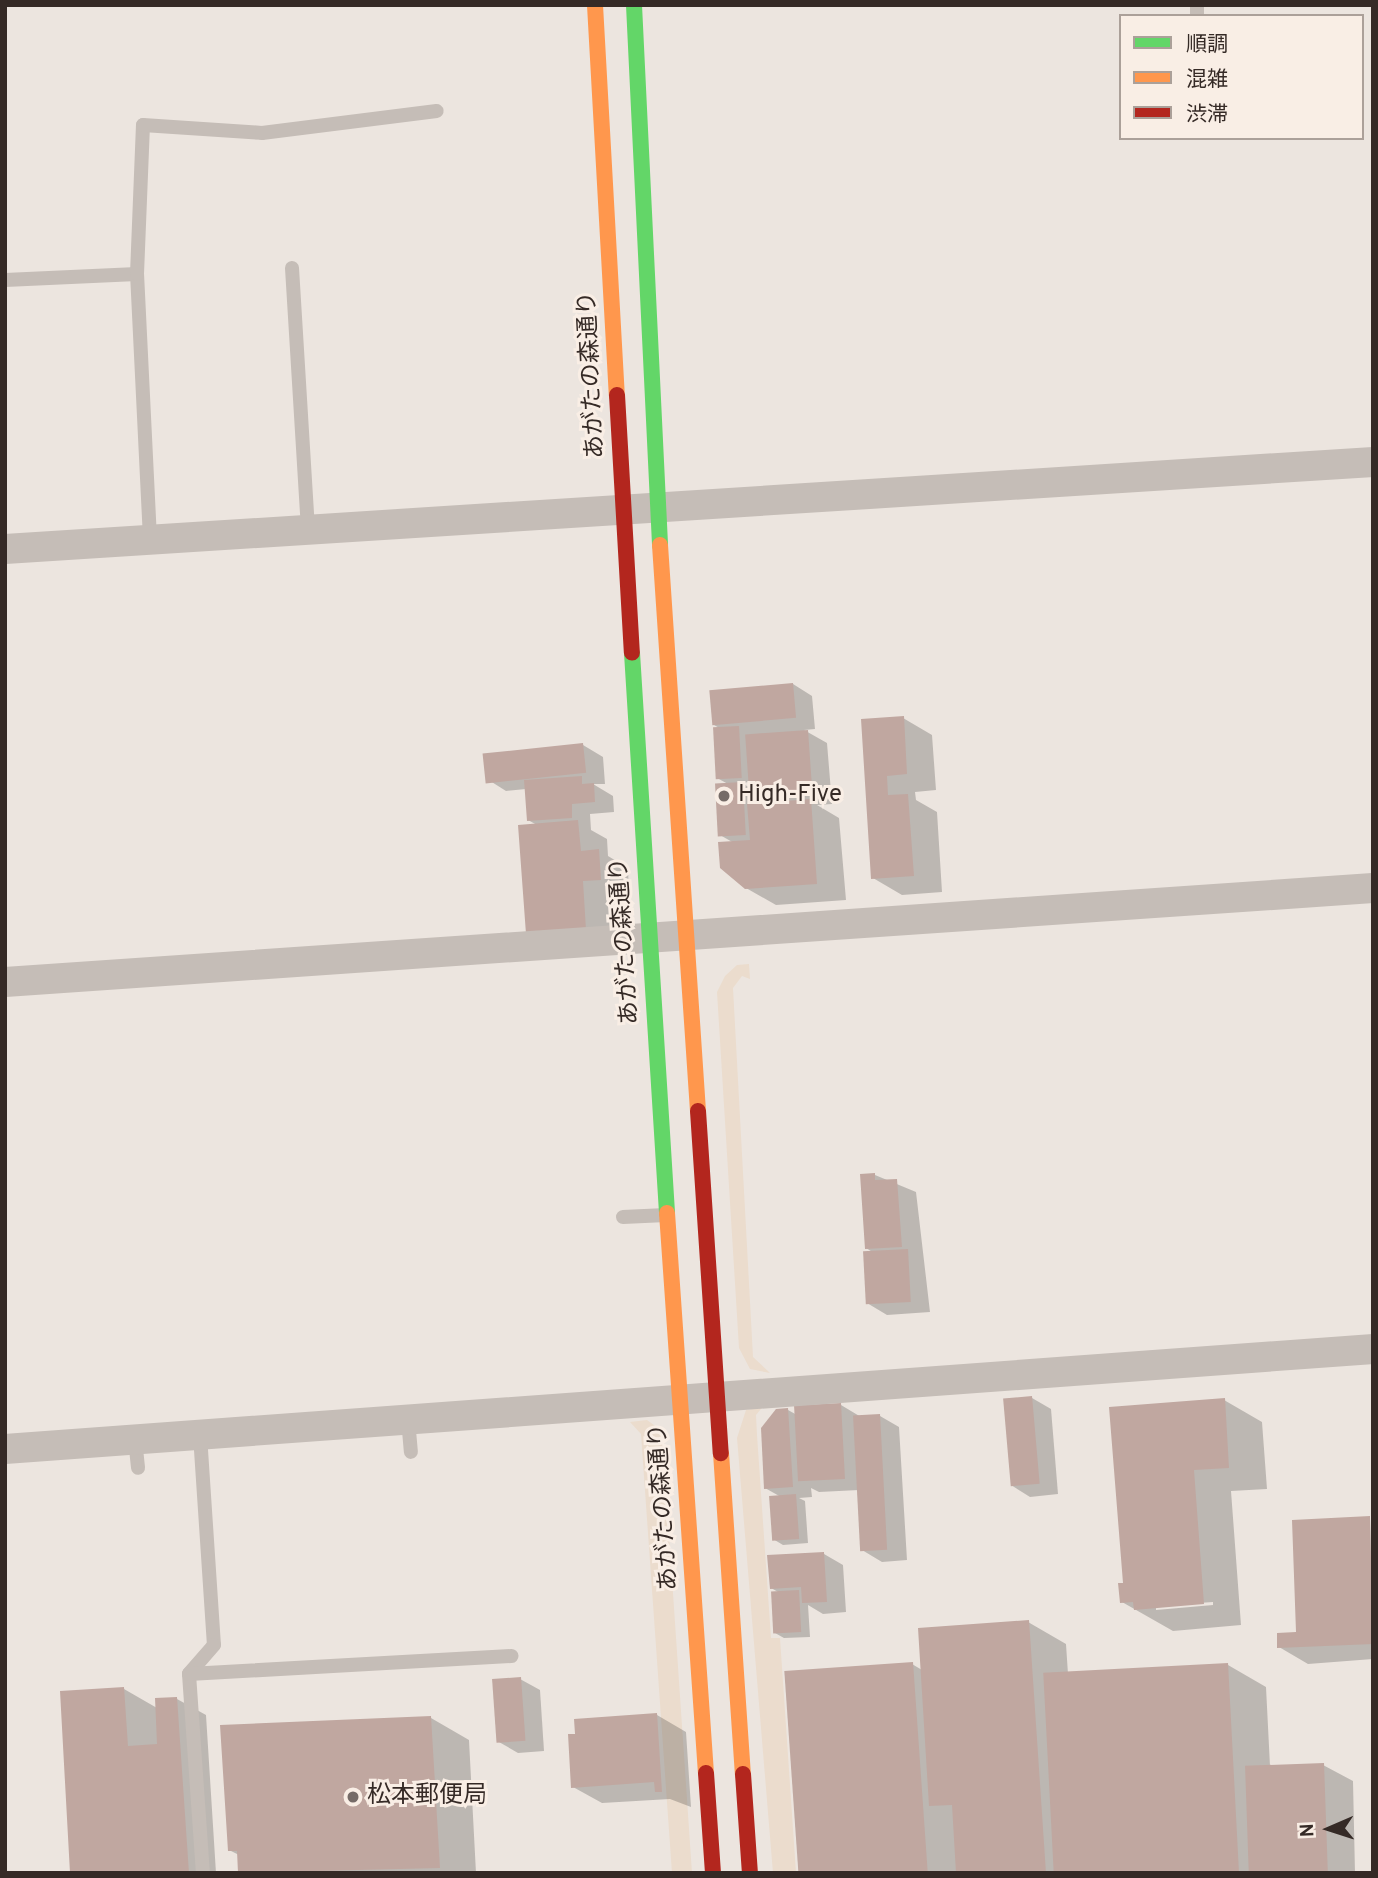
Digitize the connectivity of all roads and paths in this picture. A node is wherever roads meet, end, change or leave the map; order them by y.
1 (595, 5) edge
2 (634, 5) edge
3 (438, 111) dead end
4 (292, 268) dead end
5 (136, 274) junction
6 (5, 280) edge
7 (1373, 461) edge
8 (657, 507) junction
9 (623, 509) junction
10 (308, 529) junction
11 (150, 539) junction
12 (5, 549) edge
13 (1373, 888) edge
14 (689, 933) junction
15 (648, 937) junction
16 (5, 982) edge
17 (667, 1215) junction
18 (623, 1217) dead end
19 (1373, 1349) edge
20 (715, 1395) junction
21 (680, 1398) junction
22 (408, 1419) junction
23 (200, 1435) junction
24 (5, 1449) edge
25 (411, 1452) dead end
26 (511, 1656) dead end
27 (189, 1674) junction
28 (203, 1873) edge
29 (713, 1873) edge
30 (750, 1873) edge

1 - 9 highway, あがたの森通り
2 - 8 highway
3 - 5 lane
4 - 10 lane
5 - 6 lane
5 - 11 lane
7 - 8 street
8 - 9 street
8 - 14 highway
9 - 10 street
9 - 15 highway, あがたの森通り
10 - 11 street
11 - 12 street
13 - 14 street
14 - 15 street
14 - 20 highway
15 - 16 street
15 - 17 highway, あがたの森通り
17 - 18 lane
17 - 21 highway, あがたの森通り
19 - 20 street
20 - 21 street
20 - 30 highway
21 - 22 street
21 - 29 highway, あがたの森通り
22 - 23 street
22 - 25 lane
23 - 24 street
23 - 27 lane
26 - 27 lane
27 - 28 lane

